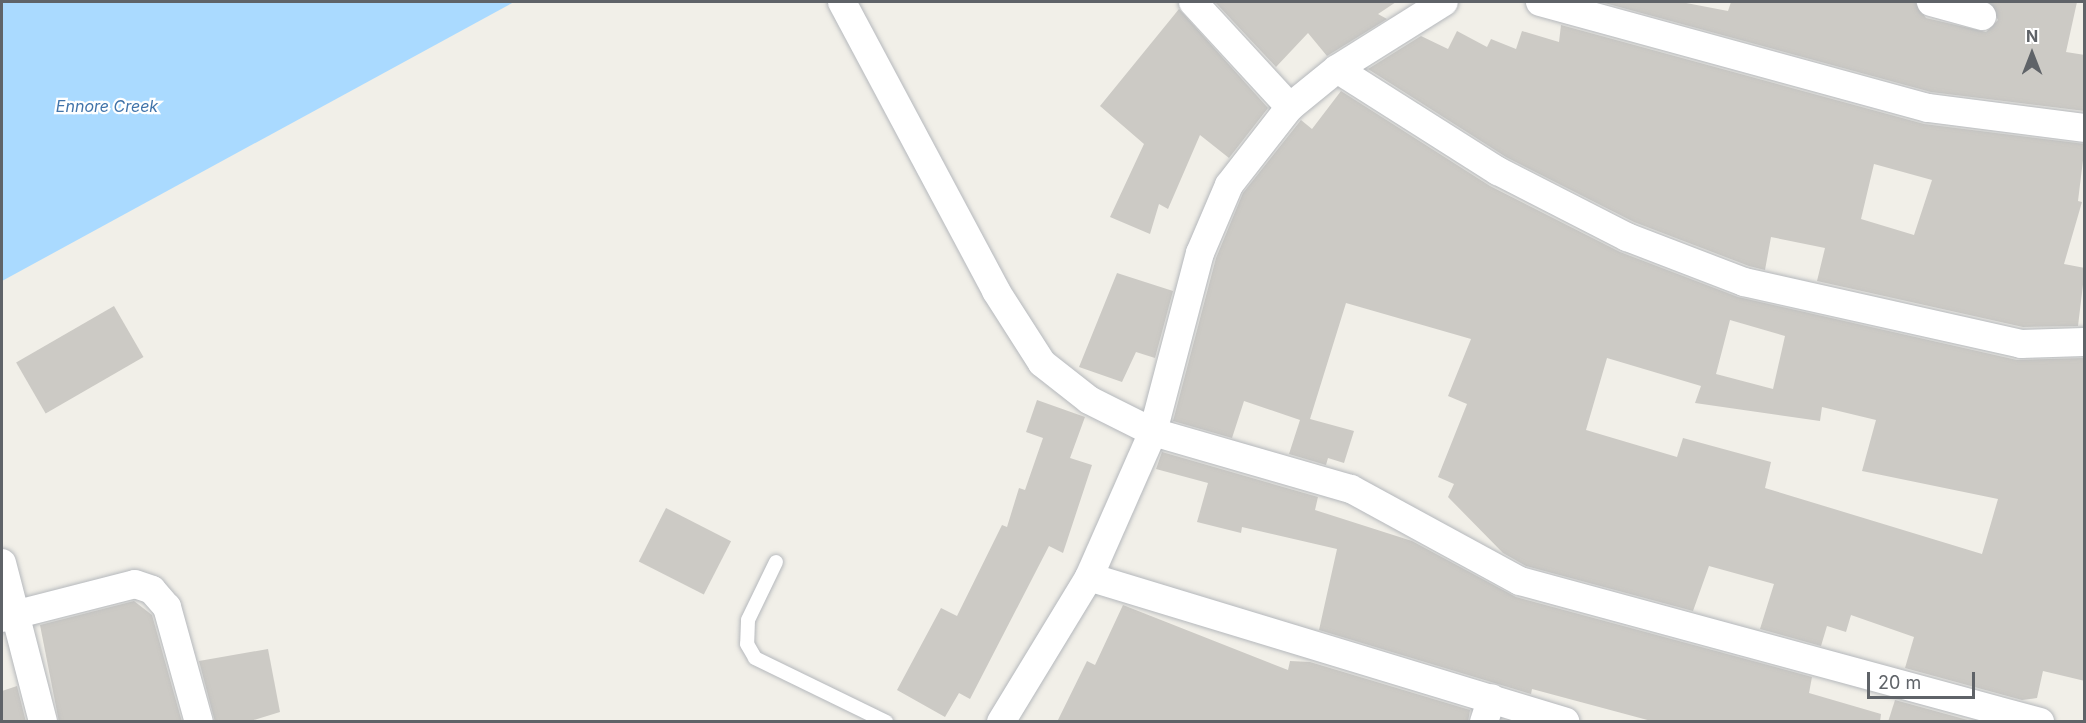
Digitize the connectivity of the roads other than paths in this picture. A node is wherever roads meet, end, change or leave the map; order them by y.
1 (842, 2) edge
2 (1193, 2) edge
3 (1444, 2) edge
4 (1540, 2) edge
5 (1931, 2) edge
6 (1982, 16) dead end
7 (1337, 69) junction
8 (1290, 107) junction
9 (2085, 128) edge
10 (2085, 342) edge
11 (1153, 432) junction
12 (776, 562) dead end
13 (2, 563) edge
14 (1089, 577) junction
15 (8, 617) edge
16 (1488, 710) edge
17 (43, 722) edge
18 (199, 722) edge
19 (886, 722) edge
20 (1001, 722) edge
21 (1565, 722) edge
22 (2040, 722) edge

1 - 11 street
2 - 8 street
3 - 7 street
4 - 9 street
5 - 6 street
7 - 8 street
7 - 10 street
8 - 11 street
11 - 14 street
11 - 22 street
12 - 19 lane
13 - 15 street
14 - 16 street
14 - 20 street
15 - 17 street
15 - 18 street
16 - 21 street

